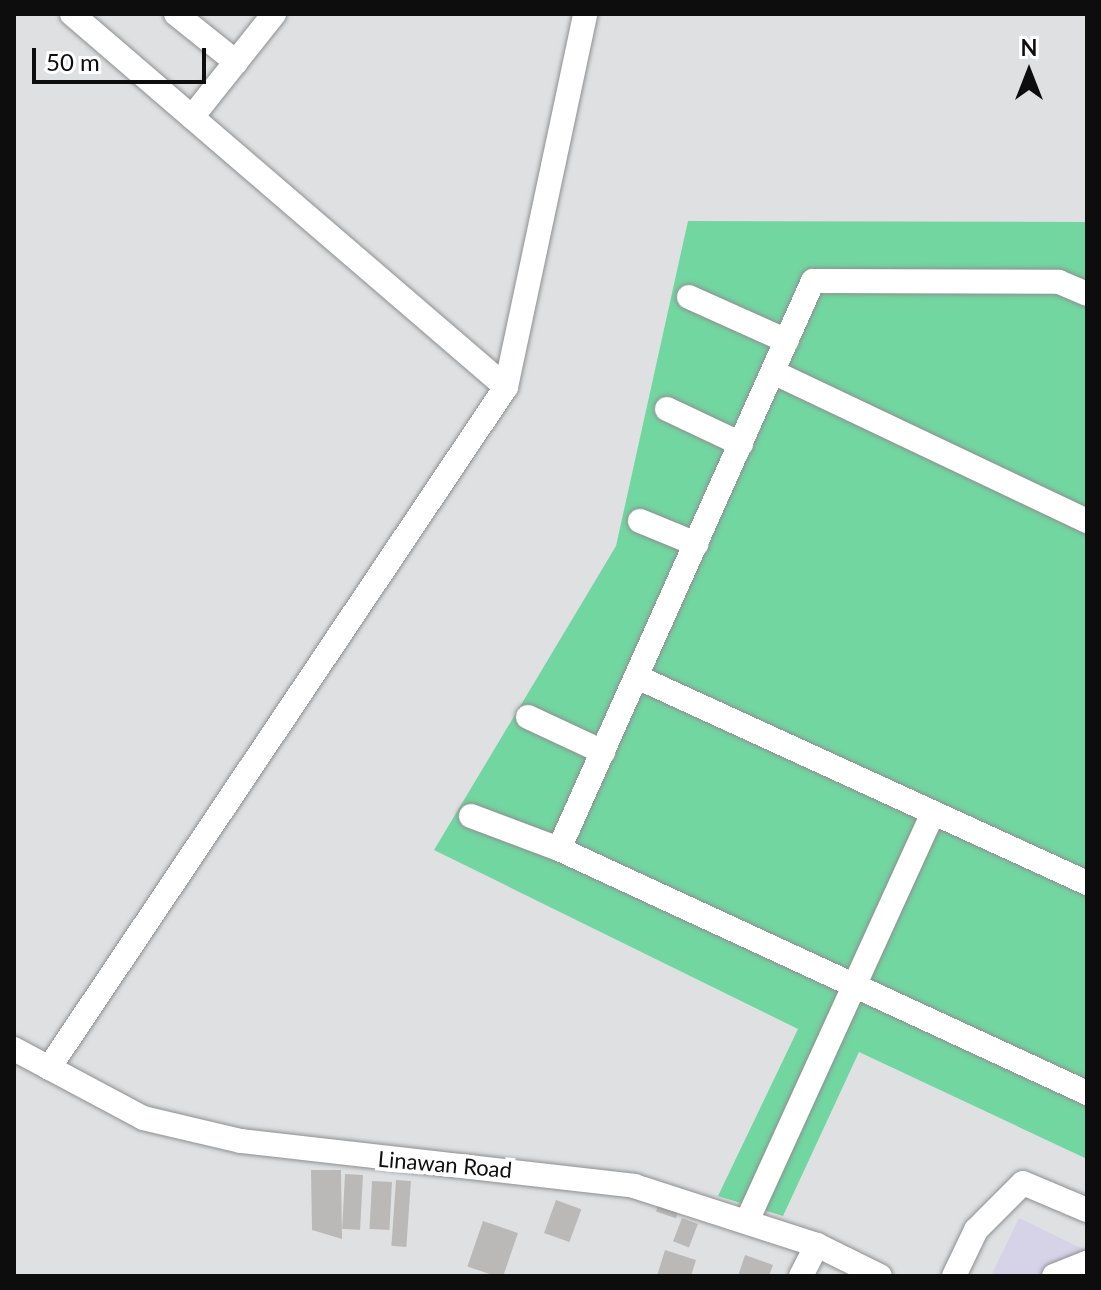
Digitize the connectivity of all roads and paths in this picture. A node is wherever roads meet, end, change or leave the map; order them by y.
1 (72, 14) edge
2 (176, 14) edge
3 (274, 14) edge
4 (585, 14) edge
5 (236, 62) junction
6 (192, 117) junction
7 (1087, 294) edge
8 (689, 297) dead end
9 (787, 341) junction
10 (773, 372) junction
11 (506, 387) junction
12 (667, 409) dead end
13 (741, 444) junction
14 (640, 521) dead end
15 (1087, 521) edge
16 (696, 544) junction
17 (637, 677) junction
18 (528, 717) dead end
19 (603, 752) junction
20 (933, 812) junction
21 (471, 816) dead end
22 (559, 849) junction
23 (1087, 883) edge
24 (851, 984) junction
25 (14, 1049) edge
26 (49, 1068) junction
27 (1087, 1093) edge
28 (1087, 1210) edge
29 (747, 1221) junction
30 (817, 1245) junction
31 (1087, 1263) edge
32 (801, 1276) edge
33 (880, 1276) edge
34 (954, 1276) edge
35 (1054, 1276) edge

1 - 6 street
2 - 5 street
3 - 5 street
4 - 11 street
5 - 6 street
6 - 11 street
7 - 9 street
8 - 9 street
9 - 10 street
10 - 13 street
10 - 15 street
11 - 26 street
12 - 13 street
13 - 16 street
14 - 16 street
16 - 17 street
17 - 19 street
17 - 20 street
18 - 19 street
19 - 22 street
20 - 23 street
20 - 24 street
21 - 22 street
22 - 24 street
24 - 27 street
24 - 29 street
25 - 26 street, Linawan Road
26 - 29 street, Linawan Road
28 - 34 street
29 - 30 street, Linawan Road
30 - 32 street
30 - 33 street, Linawan Road
31 - 35 street

